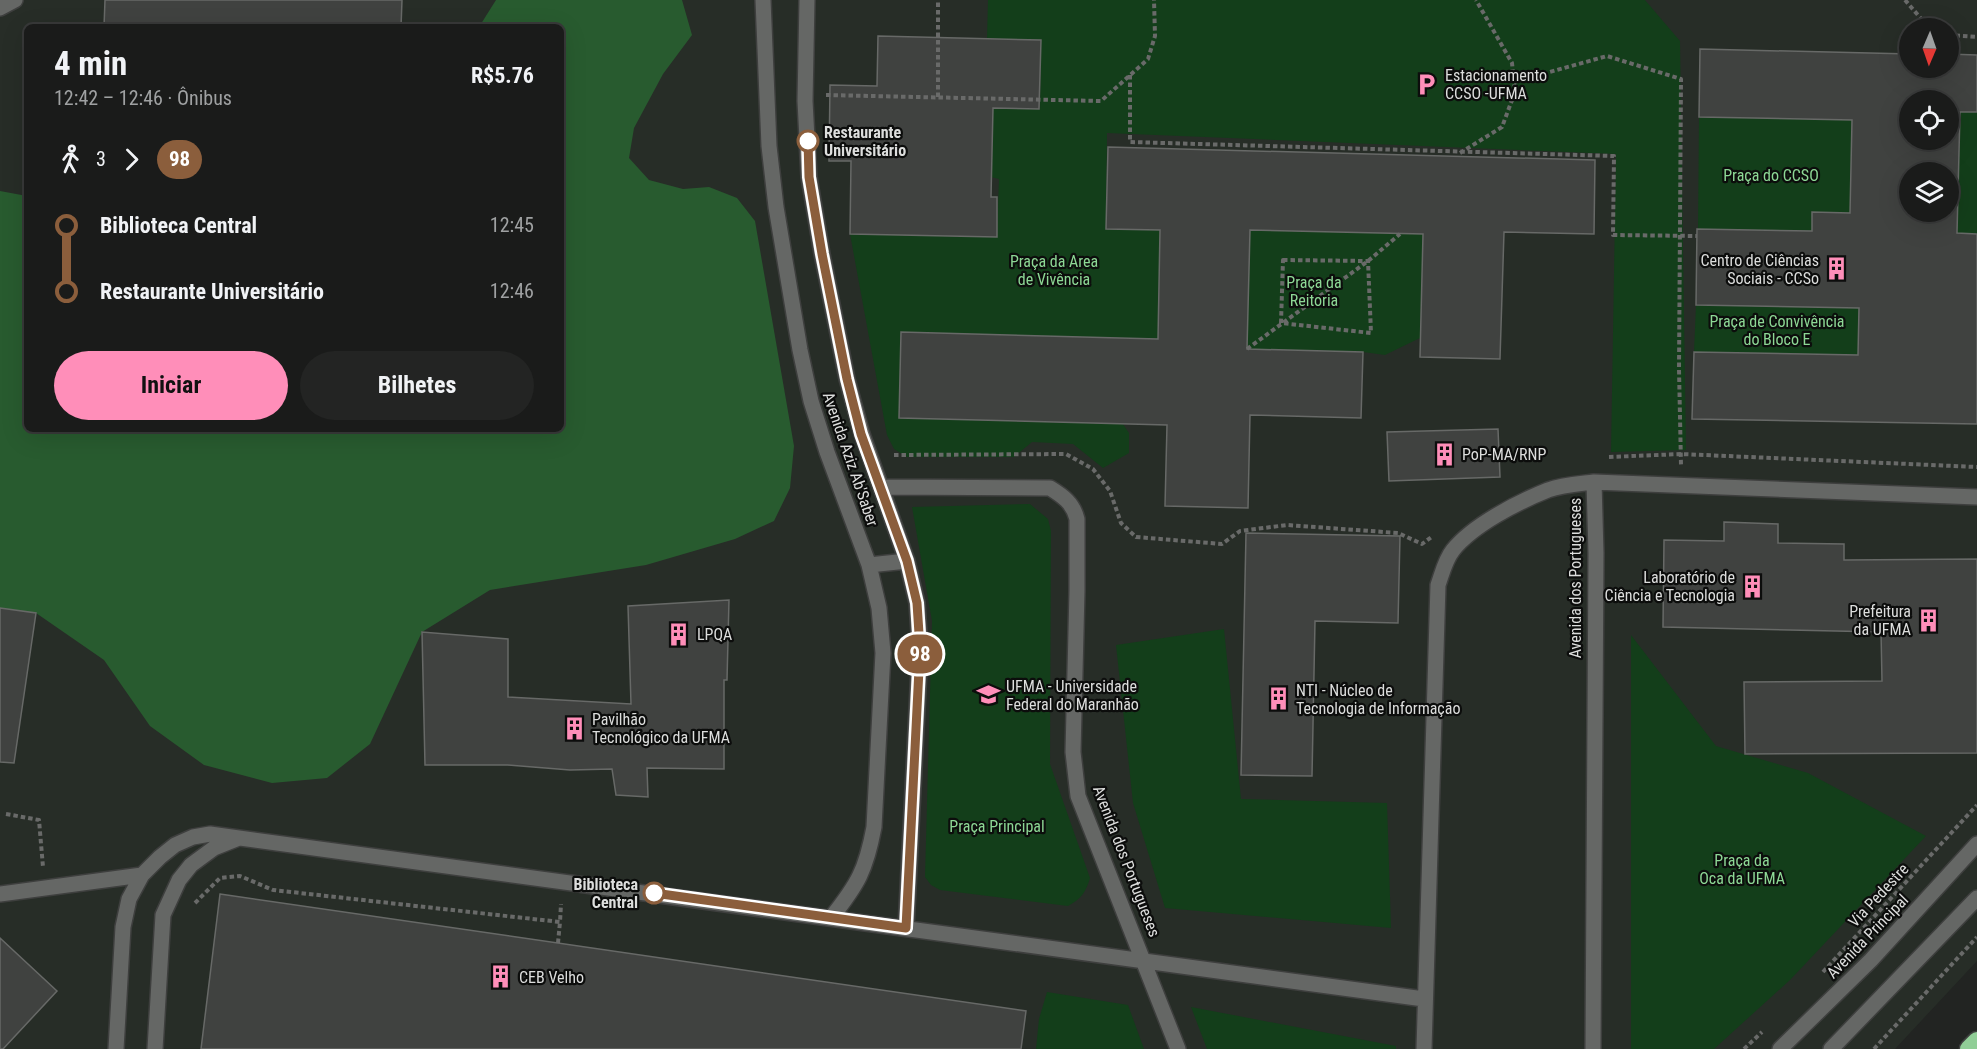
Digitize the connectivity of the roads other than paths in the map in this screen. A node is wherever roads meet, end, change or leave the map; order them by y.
1 (15, 0) edge
2 (763, 0) edge
3 (805, 0) edge
4 (0, 8) edge
5 (1594, 482) junction
6 (881, 487) junction
7 (1977, 497) edge
8 (907, 561) junction
9 (869, 565) junction
10 (242, 837) junction
11 (1977, 844) edge
12 (142, 875) junction
13 (0, 894) edge
14 (1977, 898) edge
15 (831, 918) junction
16 (906, 928) junction
17 (1144, 960) junction
18 (1424, 999) junction
19 (1977, 1041) edge
20 (116, 1049) edge
21 (155, 1049) edge
22 (1178, 1049) edge
23 (1424, 1049) edge
24 (1593, 1049) edge
25 (1780, 1049) edge
26 (1831, 1049) edge
27 (1969, 1049) edge

1 - 4 street
2 - 9 street, Avenida Aziz Ab'Saber
3 - 6 street, Avenida Aziz Ab'Saber
5 - 7 street
5 - 18 street, Avenida dos Portugueses
5 - 24 street, Avenida dos Portugueses
6 - 8 street, Avenida Aziz Ab'Saber
6 - 17 street, Avenida dos Portugueses
8 - 9 street
8 - 16 street, Avenida Aziz Ab'Saber
9 - 15 street, Avenida Aziz Ab'Saber
10 - 12 street
10 - 15 street
10 - 21 street
11 - 25 street, Avenida Principal
12 - 13 street
12 - 20 street
14 - 26 street
15 - 16 street
16 - 17 street
17 - 18 street
17 - 22 street
18 - 23 street, Avenida dos Portugueses
19 - 27 highway

